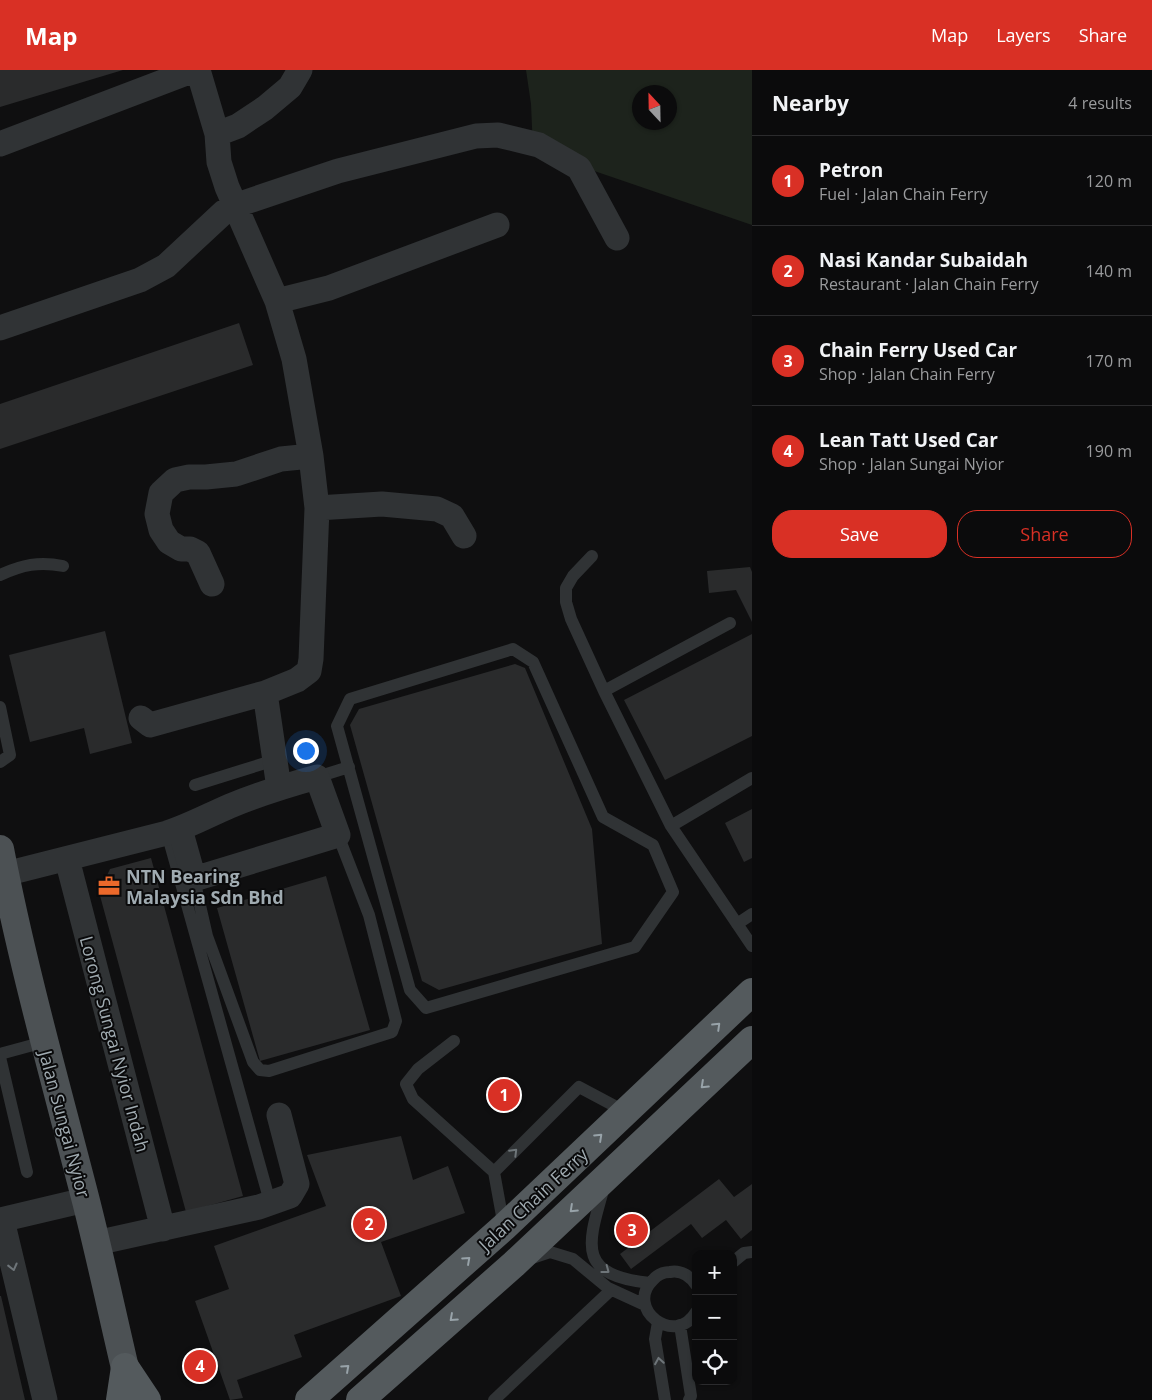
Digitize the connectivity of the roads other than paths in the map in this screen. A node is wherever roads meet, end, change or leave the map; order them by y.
1 (196, 70) edge
2 (300, 70) edge
3 (217, 134) junction
4 (0, 144) edge
5 (236, 205) junction
6 (497, 225) dead end
7 (617, 238) dead end
8 (277, 301) junction
9 (0, 328) edge
10 (311, 456) junction
11 (317, 508) junction
12 (464, 536) dead end
13 (592, 556) dead end
14 (63, 566) dead end
15 (0, 575) edge
16 (212, 584) dead end
17 (730, 622) dead end
18 (604, 690) junction
19 (265, 694) junction
20 (0, 707) edge
21 (141, 718) dead end
22 (275, 760) junction
23 (0, 762) edge
24 (349, 767) junction
25 (317, 776) junction
26 (752, 778) edge
27 (195, 785) dead end
28 (280, 788) junction
29 (671, 826) junction
30 (173, 831) junction
31 (338, 835) junction
32 (66, 859) junction
33 (2, 861) edge
34 (194, 879) junction
35 (6, 913) edge
36 (752, 914) edge
37 (737, 924) junction
38 (752, 946) edge
39 (752, 992) edge
40 (752, 1040) edge
41 (454, 1041) dead end
42 (44, 1042) junction
43 (0, 1055) edge
44 (626, 1112) junction
45 (279, 1115) dead end
46 (27, 1172) dead end
47 (494, 1172) junction
48 (607, 1177) junction
49 (86, 1200) junction
50 (270, 1202) junction
51 (1, 1220) edge
52 (504, 1227) junction
53 (164, 1229) junction
54 (96, 1243) junction
55 (752, 1252) edge
56 (737, 1259) edge
57 (514, 1264) junction
58 (692, 1280) edge
59 (650, 1282) junction
60 (611, 1290) junction
61 (645, 1305) junction
62 (692, 1317) edge
63 (658, 1322) junction
64 (680, 1325) junction
65 (125, 1367) junction
66 (311, 1398) edge
67 (45, 1400) edge
68 (120, 1400) edge
69 (132, 1400) edge
70 (147, 1400) edge
71 (360, 1400) edge
72 (494, 1400) edge
73 (665, 1400) edge
74 (689, 1400) edge

1 - 3 street
1 - 4 street
2 - 3 street
3 - 5 street
5 - 7 street
5 - 8 street
5 - 9 street
6 - 8 street
8 - 10 street
10 - 11 street
10 - 16 street
11 - 12 street
11 - 19 street
13 - 18 lane
14 - 15 lane
17 - 18 lane
18 - 29 lane
19 - 21 street
19 - 22 street
20 - 23 lane
22 - 27 lane
22 - 28 street
24 - 24 lane
24 - 25 lane
25 - 28 street
25 - 31 street
26 - 29 lane
28 - 30 street
29 - 37 lane
30 - 32 street
30 - 34 street
30 - 50 lane
31 - 34 street
31 - 34 lane
32 - 33 street
32 - 53 street, Lorong Sungai Nyior Indah
33 - 35 main road, Jalan Sungai Nyior
35 - 42 main road, Jalan Sungai Nyior
36 - 37 lane
37 - 38 lane
44 -> 39 highway, Jalan Chain Ferry
40 -> 48 highway, Jalan Chain Ferry
41 - 47 lane
42 - 43 lane
42 - 49 main road, Jalan Sungai Nyior
43 - 46 lane
47 -> 44 lane
52 -> 44 highway, Jalan Chain Ferry
45 - 50 street
47 - 52 lane
48 -> 57 highway, Jalan Chain Ferry
48 -> 59 lane
49 - 51 street
49 - 54 main road, Jalan Sungai Nyior
50 - 53 street
51 -> 67 street
66 -> 52 highway, Jalan Chain Ferry
53 - 54 street
54 - 65 main road, Jalan Sungai Nyior
55 - 56 lane
57 - 60 lane
57 -> 71 highway, Jalan Chain Ferry
58 - 59 lane
59 - 61 lane
60 - 61 lane
60 - 72 lane
61 - 63 lane
62 - 64 lane
63 - 64 lane
73 -> 63 lane
64 - 74 lane
65 - 68 highway
65 - 69 main road, Jalan Sungai Nyior
65 - 70 highway

